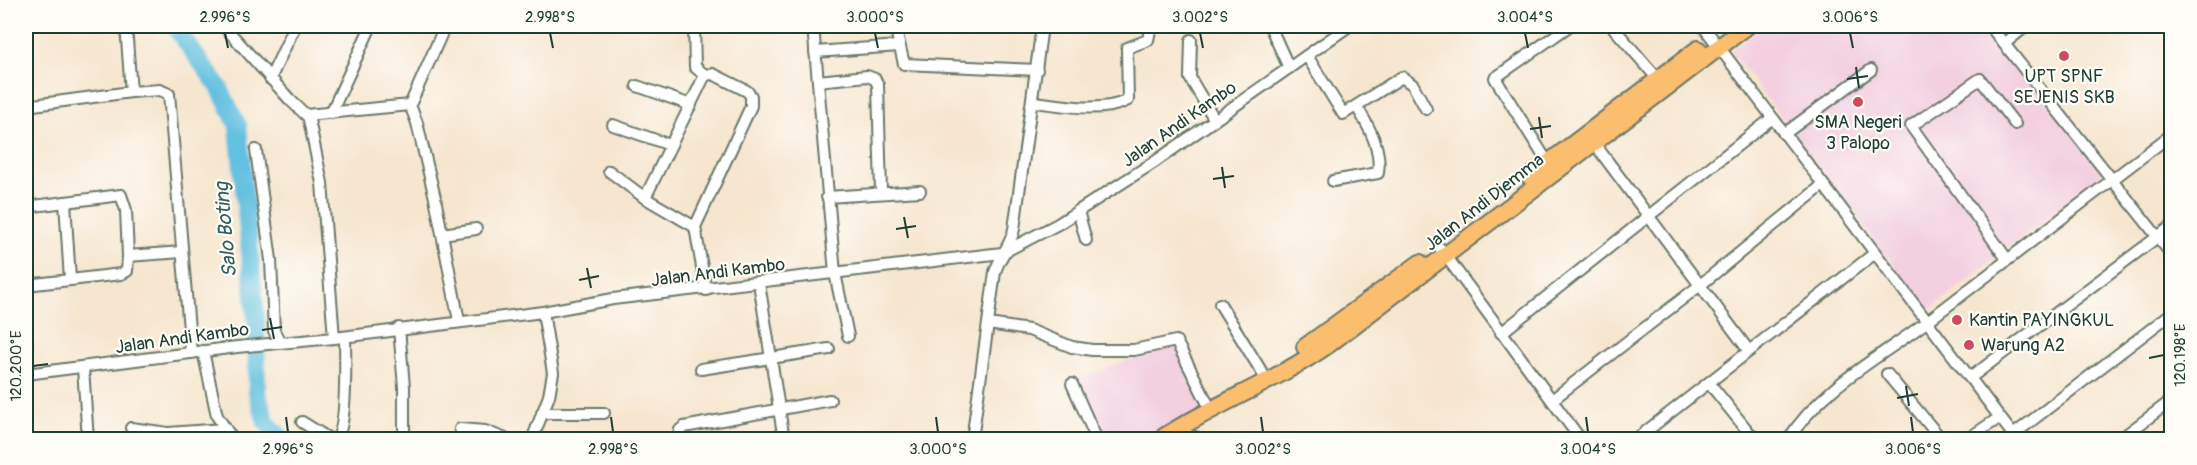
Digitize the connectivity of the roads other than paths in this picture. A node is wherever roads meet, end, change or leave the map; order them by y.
1 (126, 26) edge
2 (224, 26) edge
3 (295, 26) edge
4 (371, 26) edge
5 (445, 26) edge
6 (694, 26) edge
7 (813, 26) edge
8 (896, 26) edge
9 (1042, 26) edge
10 (1151, 26) edge
11 (1270, 26) edge
12 (1349, 26) edge
13 (1569, 26) edge
14 (1612, 26) edge
15 (1731, 26) edge
16 (1747, 26) edge
17 (1990, 26) edge
18 (2026, 26) edge
19 (1712, 37) edge
20 (1191, 40) dead end
21 (2004, 44) junction
22 (899, 46) junction
23 (815, 52) junction
24 (1307, 56) junction
25 (1289, 68) junction
26 (1037, 70) junction
27 (1870, 70) dead end
28 (705, 75) junction
29 (1657, 78) junction
30 (270, 79) junction
31 (818, 81) junction
32 (637, 86) dead end
33 (131, 92) junction
34 (1034, 102) junction
35 (410, 105) junction
36 (692, 105) junction
37 (26, 106) edge
38 (1357, 107) junction
39 (1426, 109) dead end
40 (331, 113) junction
41 (308, 115) junction
42 (1771, 119) junction
43 (1215, 120) junction
44 (2015, 124) dead end
45 (613, 125) dead end
46 (1784, 134) junction
47 (2172, 134) edge
48 (1594, 143) junction
49 (670, 145) junction
50 (256, 150) dead end
51 (1548, 163) junction
52 (609, 171) dead end
53 (2113, 179) junction
54 (1333, 181) dead end
55 (1823, 185) junction
56 (881, 192) junction
57 (920, 192) dead end
58 (827, 197) junction
59 (645, 198) junction
60 (66, 202) junction
61 (26, 207) edge
62 (1078, 211) junction
63 (1647, 215) junction
64 (695, 226) junction
65 (2172, 226) edge
66 (476, 229) dead end
67 (442, 234) junction
68 (2158, 236) junction
69 (1086, 240) dead end
70 (182, 252) junction
71 (1443, 252) junction
72 (1002, 253) junction
73 (1875, 253) junction
74 (2172, 255) edge
75 (128, 256) junction
76 (2007, 259) junction
77 (835, 273) junction
78 (70, 280) junction
79 (759, 283) junction
80 (26, 285) edge
81 (1699, 286) junction
82 (706, 290) junction
83 (1221, 304) dead end
84 (543, 312) junction
85 (2172, 314) edge
86 (459, 321) junction
87 (1927, 322) junction
88 (988, 324) junction
89 (399, 328) junction
90 (1501, 333) junction
91 (26, 335) edge
92 (848, 336) dead end
93 (339, 337) junction
94 (277, 342) junction
95 (829, 349) dead end
96 (203, 351) junction
97 (1749, 351) junction
98 (191, 353) junction
99 (1303, 355) junction
100 (771, 358) junction
101 (83, 368) junction
102 (701, 369) dead end
103 (27, 374) edge
104 (1263, 374) junction
105 (1887, 374) dead end
106 (1970, 378) junction
107 (1072, 384) dead end
108 (1710, 384) junction
109 (1236, 396) junction
110 (830, 400) dead end
111 (1552, 400) junction
112 (2172, 400) edge
113 (779, 408) junction
114 (1211, 410) junction
115 (542, 413) junction
116 (604, 413) dead end
117 (1999, 418) junction
118 (302, 422) dead end
119 (131, 428) dead end
120 (224, 429) junction
121 (460, 429) dead end
122 (1174, 431) junction
123 (2015, 437) edge
124 (1642, 438) edge
125 (88, 440) edge
126 (233, 440) edge
127 (333, 440) edge
128 (404, 440) edge
129 (508, 440) edge
130 (532, 440) edge
131 (678, 440) edge
132 (784, 440) edge
133 (972, 440) edge
134 (1097, 440) edge
135 (1159, 440) edge
136 (1204, 440) edge
137 (1581, 440) edge
138 (1755, 440) edge
139 (1788, 440) edge
140 (1942, 440) edge
141 (1966, 440) edge
142 (2119, 440) edge

1 - 33 street
2 - 30 street
3 - 30 street
4 - 40 street
5 - 35 street
6 - 28 street
7 - 23 street
8 - 22 street
9 - 26 street
10 - 34 street
11 - 25 street
12 - 24 street, Jalan Andi Kambo
13 - 51 street
14 - 29 street
15 - 19 highway, Jalan Andi Djemma
16 - 19 highway, Jalan Andi Djemma
17 - 21 street
18 - 21 street
19 - 29 highway, Jalan Andi Djemma
19 - 42 street
19 - 48 highway, Jalan Andi Djemma
20 - 43 street
21 - 53 street
22 - 23 street
22 - 26 street
23 - 31 street
24 - 25 street, Jalan Andi Kambo
24 - 38 street
25 - 43 street, Jalan Andi Kambo
26 - 34 street
27 - 46 street
28 - 36 street
28 - 64 street
29 - 51 highway, Jalan Andi Djemma
30 - 41 street
31 - 56 street
31 - 58 street
32 - 36 street
33 - 37 street
33 - 70 street
34 - 72 street
35 - 40 street
35 - 67 street
36 - 49 street
38 - 39 street
38 - 54 street
40 - 41 street
41 - 93 street
42 - 46 street
42 - 63 street
43 - 62 street, Jalan Andi Kambo
44 - 76 street
45 - 49 street
46 - 55 street
47 - 53 street
48 - 63 street
48 - 71 highway, Jalan Andi Djemma
49 - 59 street
50 - 94 street
51 - 71 highway, Jalan Andi Djemma
52 - 59 street
53 - 68 street
53 - 76 street
55 - 73 street
55 - 81 street
56 - 57 street
56 - 58 street
58 - 77 street
59 - 64 street
60 - 61 street
60 - 75 street
60 - 78 street
62 - 69 street
62 - 72 street, Jalan Andi Kambo
63 - 81 street
63 - 90 street
64 - 82 street
65 - 68 street
66 - 67 street
67 - 86 street
68 - 74 street
68 - 106 street
70 - 75 street
70 - 98 street
71 - 90 street
71 - 99 highway, Jalan Andi Djemma
72 - 77 street, Jalan Andi Kambo
72 - 88 street
73 - 87 street
73 - 97 street
75 - 78 street
76 - 87 street
77 - 79 street, Jalan Andi Kambo
77 - 92 street
78 - 80 street
79 - 82 street, Jalan Andi Kambo
79 - 100 street
81 - 97 street
81 - 111 street
82 - 84 street, Jalan Andi Kambo
83 - 104 street
84 - 86 street, Jalan Andi Kambo
84 - 115 street
85 - 123 street
86 - 89 street, Jalan Andi Kambo
87 - 106 street
87 - 139 street
88 - 114 street
88 - 133 street
89 - 93 street, Jalan Andi Kambo
89 - 128 street
90 - 111 street
91 - 103 street
93 - 94 street, Jalan Andi Kambo
93 - 127 street
94 - 96 street, Jalan Andi Kambo
95 - 100 street
96 - 98 street, Jalan Andi Kambo
96 - 120 street
97 - 108 street
98 - 101 street, Jalan Andi Kambo
99 - 104 highway, Jalan Andi Djemma
99 - 109 highway, Jalan Andi Djemma
100 - 102 street
100 - 113 street
101 - 103 street, Jalan Andi Kambo
101 - 125 street
104 - 109 highway, Jalan Andi Djemma
105 - 140 street
106 - 117 street
107 - 134 street
108 - 124 street
108 - 138 street
109 - 114 highway, Jalan Andi Djemma
110 - 113 street
111 - 137 street
112 - 142 street
113 - 131 street
113 - 132 street
114 - 122 highway, Jalan Andi Djemma
115 - 116 street
115 - 130 street
117 - 123 street
117 - 141 street
118 - 127 street
119 - 120 street
120 - 126 street
121 - 129 street
122 - 135 highway, Jalan Andi Djemma
122 - 136 street

